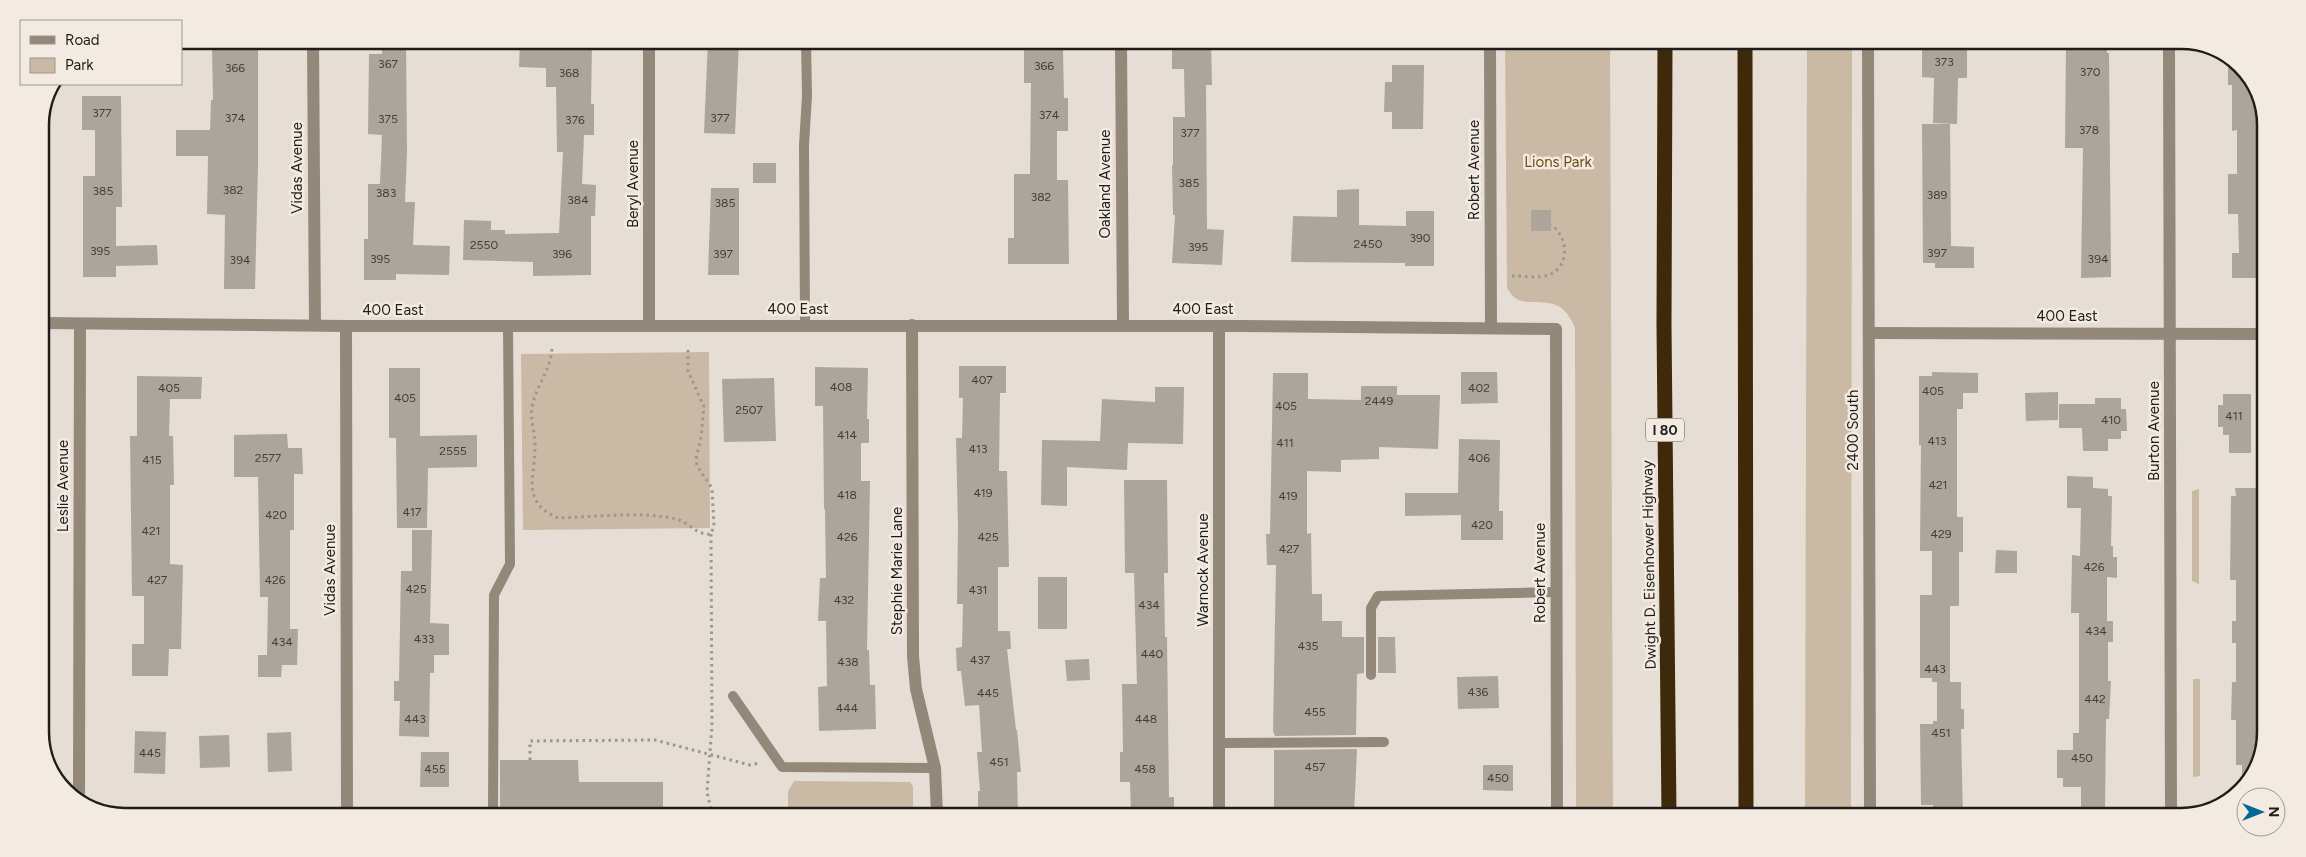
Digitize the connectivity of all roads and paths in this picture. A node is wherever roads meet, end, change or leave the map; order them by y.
1 (313, 49) edge
2 (649, 49) edge
3 (806, 49) edge
4 (1121, 49) edge
5 (1490, 49) edge
6 (1665, 49) edge
7 (1744, 49) edge
8 (1868, 49) edge
9 (2170, 49) edge
10 (1551, 225) dead end
11 (1512, 276) dead end
12 (49, 323) edge
13 (80, 324) junction
14 (912, 325) junction
15 (315, 326) junction
16 (346, 326) junction
17 (508, 326) junction
18 (649, 326) junction
19 (805, 326) junction
20 (1123, 326) junction
21 (1219, 326) junction
22 (1491, 328) junction
23 (1556, 329) joint
24 (1869, 333) junction
25 (2170, 333) junction
26 (2257, 334) edge
27 (552, 349) dead end
28 (688, 349) dead end
29 (711, 534) junction
30 (1556, 592) junction
31 (1371, 674) dead end
32 (733, 696) dead end
33 (1384, 742) dead end
34 (1219, 743) junction
35 (711, 755) junction
36 (530, 760) dead end
37 (777, 760) junction
38 (935, 768) junction
39 (79, 794) edge
40 (347, 808) edge
41 (494, 808) edge
42 (711, 808) edge
43 (937, 808) edge
44 (1219, 808) edge
45 (1557, 808) edge
46 (1669, 808) edge
47 (1746, 808) edge
48 (1870, 808) edge
49 (2171, 808) edge

1 - 15 street, Vidas Avenue
2 - 18 street, Beryl Avenue
3 - 19 lane
4 - 20 street, Oakland Avenue
5 - 22 street, Robert Avenue
6 - 46 highway, Dwight D. Eisenhower Highway / I 80
7 - 47 highway
8 - 24 street, 2400 South
9 - 25 street, Burton Avenue
10 - 11 path
12 - 13 street, 400 East
13 - 15 street, 400 East
13 - 39 street, Leslie Avenue
14 - 19 street, 400 East
14 - 20 street, 400 East
14 - 38 street, Stephie Marie Lane
15 - 16 street, 400 East
16 - 17 street, 400 East
16 - 40 street, Vidas Avenue
17 - 18 street, 400 East
17 - 41 lane
18 - 19 street, 400 East
20 - 21 street, 400 East
21 - 22 street, 400 East
21 - 34 street, Warnock Avenue
22 - 23 street, 400 East
23 - 30 street, Robert Avenue
24 - 25 street, 400 East
24 - 48 street, 2400 South
25 - 26 street, 400 East
25 - 49 street, Burton Avenue
27 - 29 path
28 - 29 path
29 - 35 path
30 - 31 lane
30 - 45 street, Robert Avenue
32 - 37 lane
33 - 34 lane
34 - 44 street, Warnock Avenue
35 - 36 path
35 - 37 path
35 - 42 path
37 - 38 lane
38 - 43 street, Stephie Marie Lane

